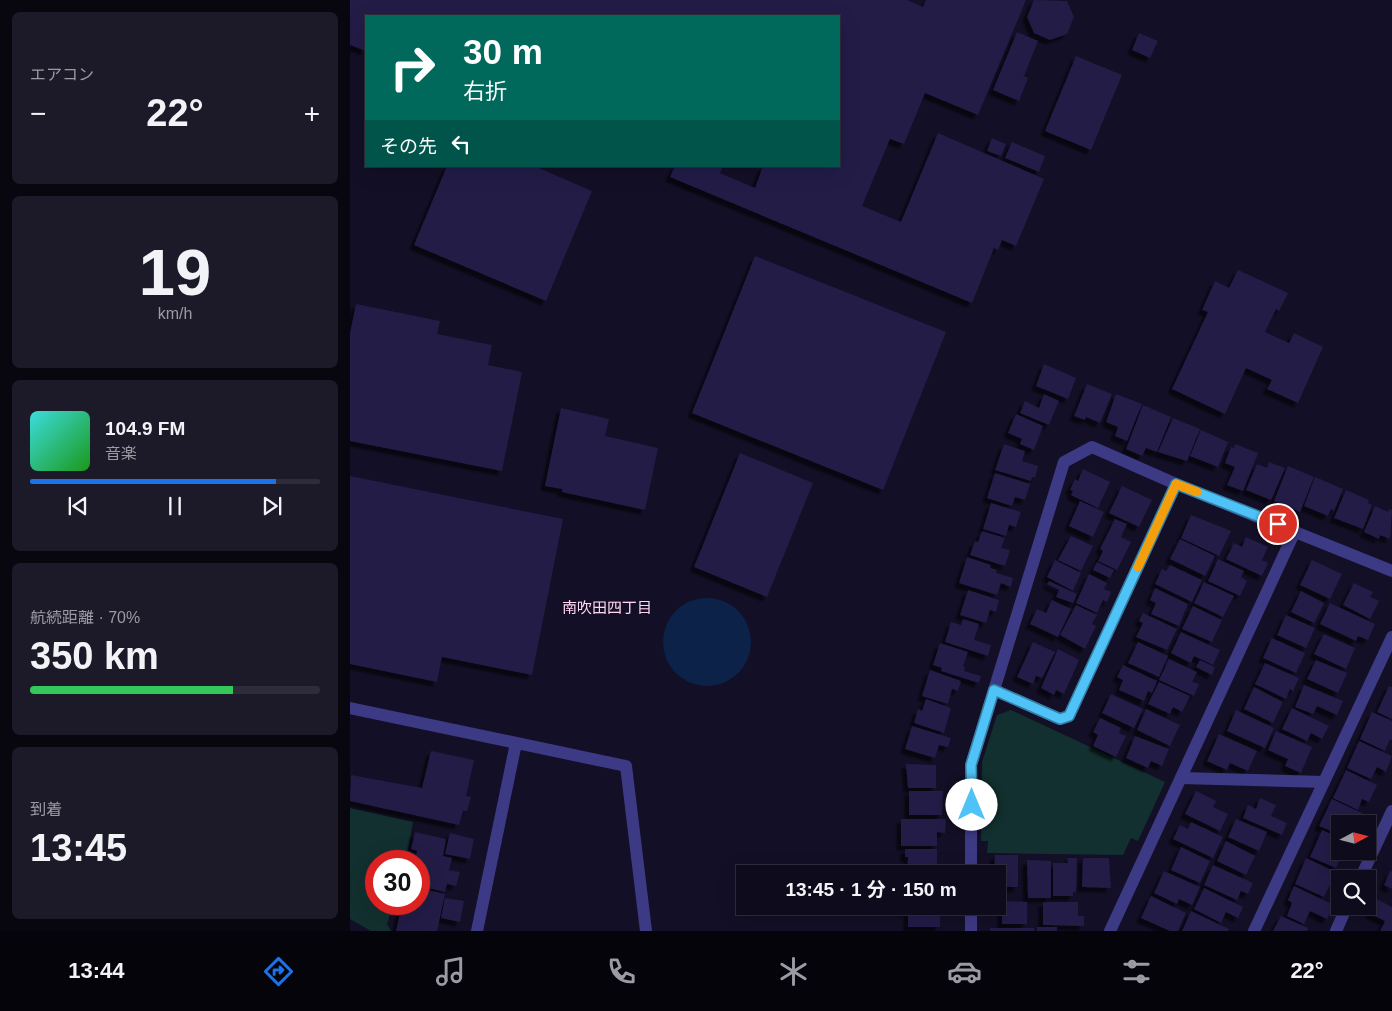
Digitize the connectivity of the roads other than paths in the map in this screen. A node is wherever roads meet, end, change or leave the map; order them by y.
1 (1176, 484) junction
2 (1295, 531) junction
3 (1392, 572) edge
4 (1392, 637) edge
5 (994, 690) junction
6 (350, 708) edge
7 (516, 743) junction
8 (1181, 778) junction
9 (1324, 782) junction
10 (1392, 811) edge
11 (971, 865) edge
12 (1364, 870) edge
13 (971, 915) edge
14 (1343, 915) edge
15 (476, 931) edge
16 (646, 931) edge
17 (971, 931) edge
18 (1110, 931) edge
19 (1254, 931) edge
20 (1336, 931) edge

1 - 2 street
1 - 5 street
1 - 5 street
2 - 3 street
2 - 8 street
4 - 9 street
5 - 11 street
6 - 7 street
7 - 15 street
7 - 16 street
8 - 9 street
8 - 18 street
9 - 19 street
10 - 12 street
13 - 17 street
14 - 20 street

